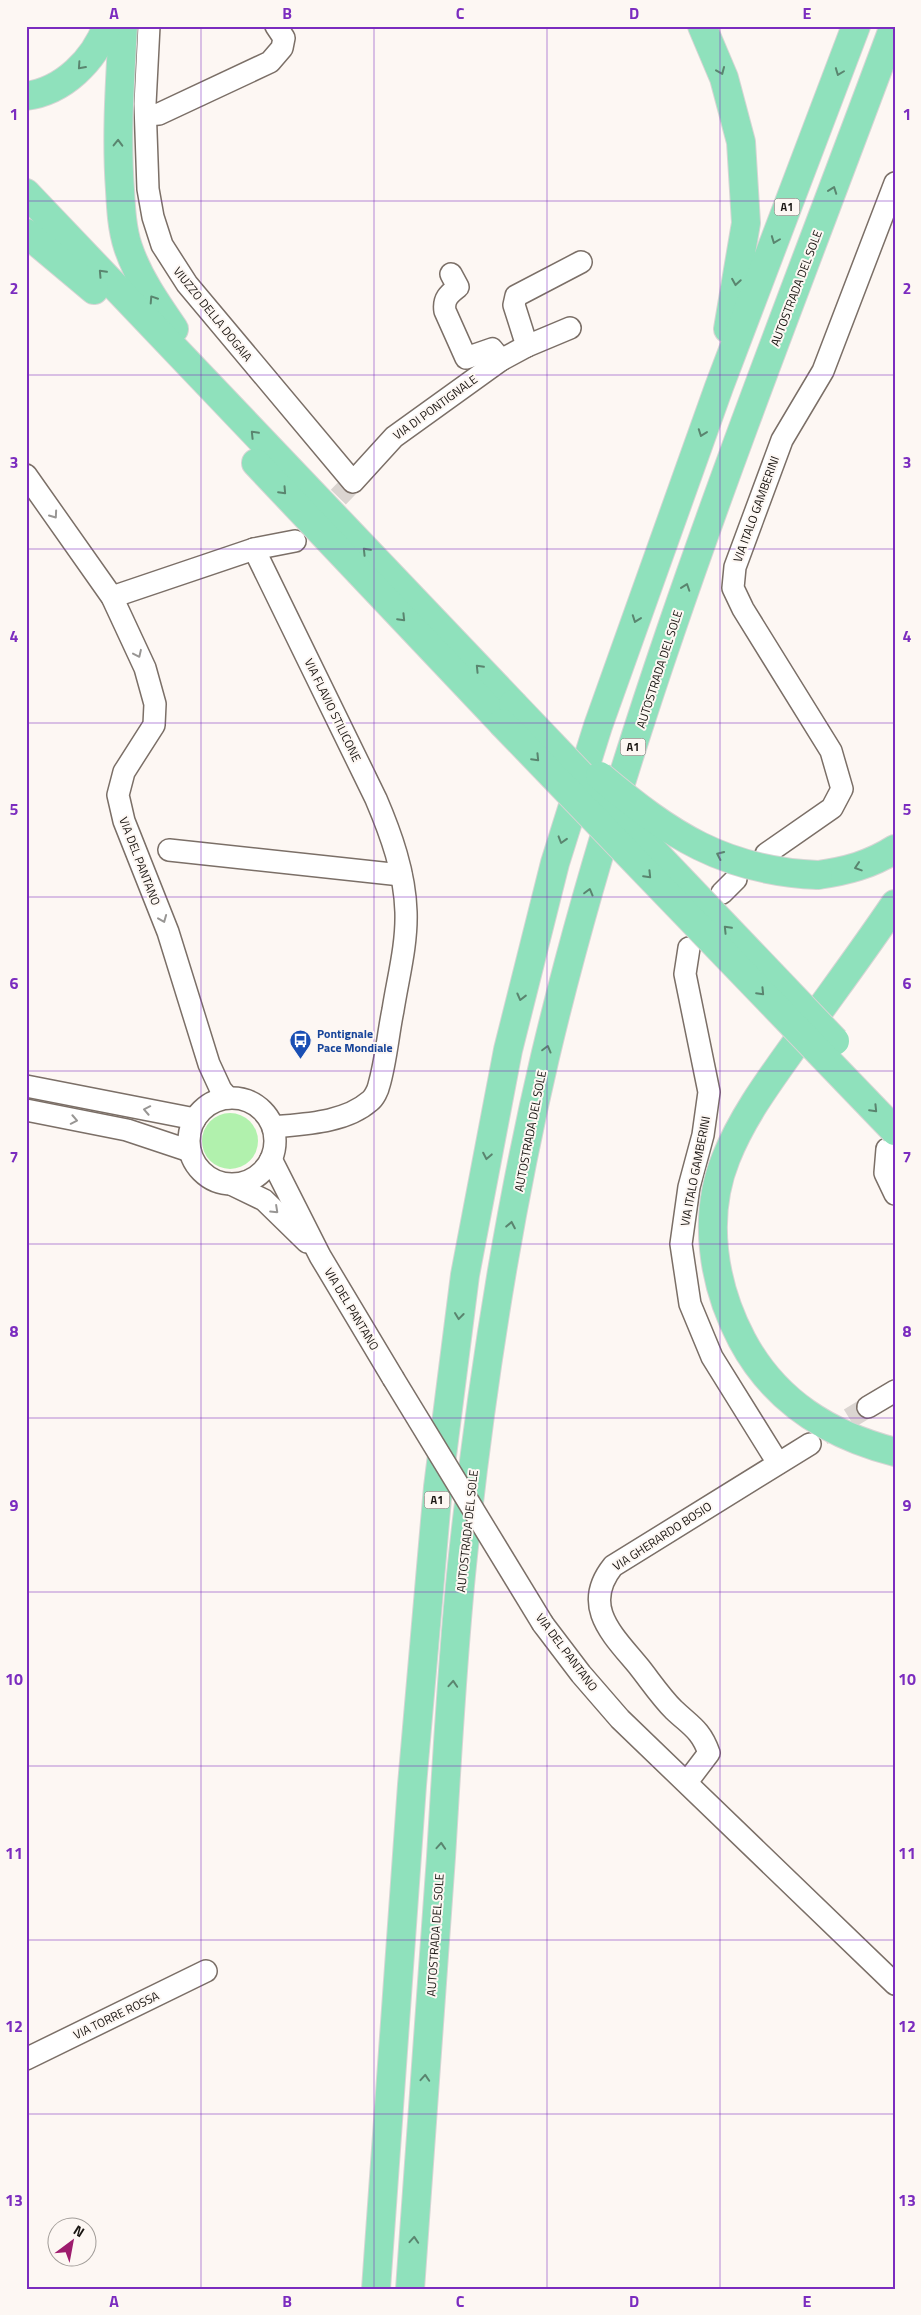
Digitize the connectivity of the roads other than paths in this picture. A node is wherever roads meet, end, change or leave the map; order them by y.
1 (107, 26) edge
2 (123, 26) edge
3 (149, 26) edge
4 (276, 26) edge
5 (702, 26) edge
6 (856, 26) edge
7 (894, 26) edge
8 (26, 96) edge
9 (146, 115) junction
10 (895, 183) edge
11 (26, 193) edge
12 (26, 220) edge
13 (26, 233) edge
14 (581, 262) dead end
15 (451, 274) dead end
16 (94, 290) junction
17 (570, 328) dead end
18 (527, 346) junction
19 (501, 360) junction
20 (207, 384) junction
21 (719, 387) junction
22 (26, 475) edge
23 (353, 482) joint
24 (295, 541) dead end
25 (254, 549) junction
26 (112, 597) junction
27 (507, 713) junction
28 (895, 849) edge
29 (169, 850) dead end
30 (766, 854) dead end
31 (401, 875) junction
32 (895, 904) edge
33 (895, 920) edge
34 (689, 948) dead end
35 (26, 1086) edge
36 (228, 1098) junction
37 (895, 1103) edge
38 (26, 1110) edge
39 (195, 1119) junction
40 (273, 1127) junction
41 (891, 1140) edge
42 (190, 1151) junction
43 (271, 1160) junction
44 (233, 1185) junction
45 (895, 1194) edge
46 (320, 1256) junction
47 (895, 1391) edge
48 (868, 1407) tunnel mouth
49 (895, 1440) edge
50 (810, 1444) tunnel mouth
51 (895, 1452) edge
52 (778, 1463) junction
53 (687, 1782) junction
54 (206, 1971) dead end
55 (895, 1984) edge
56 (26, 2059) edge
57 (376, 2289) edge
58 (410, 2289) edge

1 -> 8 highway
20 -> 2 highway
3 - 9 street, VIUZZO DELLA DOGAIA
4 - 9 street
5 -> 21 highway
6 -> 21 highway, A1
58 -> 7 highway, AUTOSTRADA DEL SOLE / A1
9 - 23 street, VIUZZO DELLA DOGAIA
10 - 30 street, VIA ITALO GAMBERINI
20 -> 11 highway
12 - 16 highway
13 - 16 highway
14 - 18 street
15 - 19 street, VIA DI PONTIGNALE
16 -> 27 highway
17 - 18 street, VIA DI PONTIGNALE
18 - 19 street, VIA DI PONTIGNALE
19 - 23 street, VIA DI PONTIGNALE
27 -> 20 highway
21 -> 57 highway, A1
22 -> 26 street, VIA DEL PANTANO
24 - 25 street
25 - 26 street
25 - 31 street, VIA FLAVIO STILICONE
26 -> 36 street, VIA DEL PANTANO
28 -> 27 highway, bridge
37 -> 27 highway, bridge
27 -> 41 highway, bridge
29 - 31 street
31 - 40 street, VIA FLAVIO STILICONE
32 - 51 highway
33 - 49 highway
34 - 52 street, VIA ITALO GAMBERINI
39 -> 35 street
36 - 39 street
36 - 40 street
38 -> 42 street
39 - 42 street
40 - 43 street
41 - 45 street
42 - 44 street, VIA DEL PANTANO
43 - 44 street
43 - 46 street, VIA DEL PANTANO
44 -> 46 street, VIA DEL PANTANO
46 - 53 street, VIA DEL PANTANO, bridge
47 - 48 street
50 - 52 street, VIA GHERARDO BOSIO
52 - 53 street, VIA GHERARDO BOSIO
53 - 55 street, VIA DEL PANTANO
54 - 56 street, VIA TORRE ROSSA

